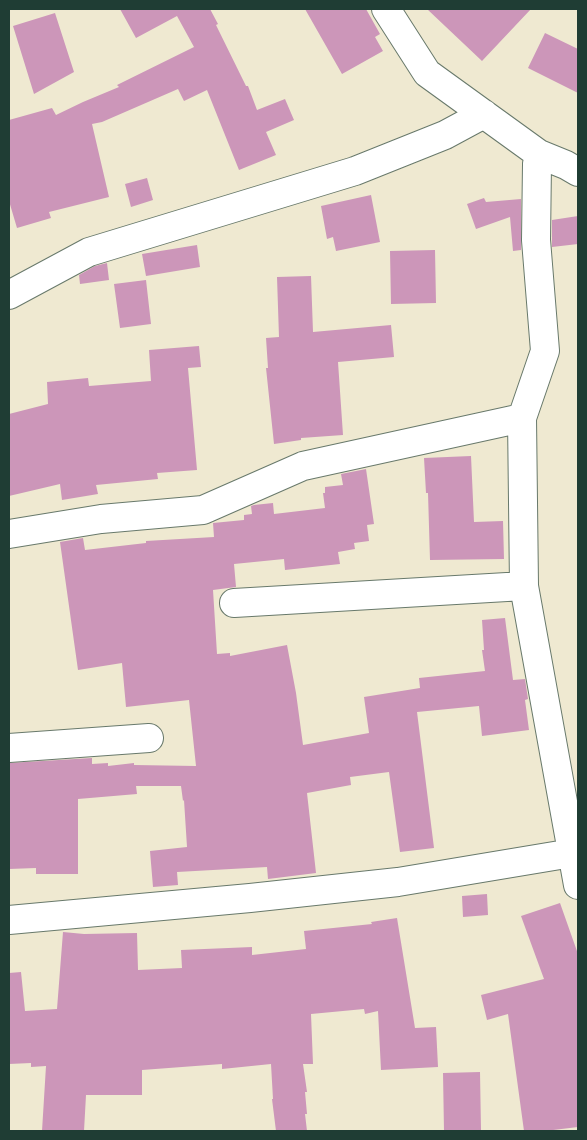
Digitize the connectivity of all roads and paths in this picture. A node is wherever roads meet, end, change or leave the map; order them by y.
1 (386, 9) edge
2 (484, 114) junction
3 (539, 154) junction
4 (578, 172) edge
5 (9, 295) edge
6 (522, 418) junction
7 (9, 534) edge
8 (524, 586) junction
9 (234, 603) dead end
10 (149, 738) dead end
11 (9, 748) edge
12 (572, 853) junction
13 (578, 885) edge
14 (9, 920) edge

1 - 2 street
2 - 3 street
2 - 5 street
3 - 4 street
3 - 6 street
6 - 7 street
6 - 8 street
8 - 9 street
8 - 12 street
10 - 11 street
12 - 13 street
12 - 14 street

